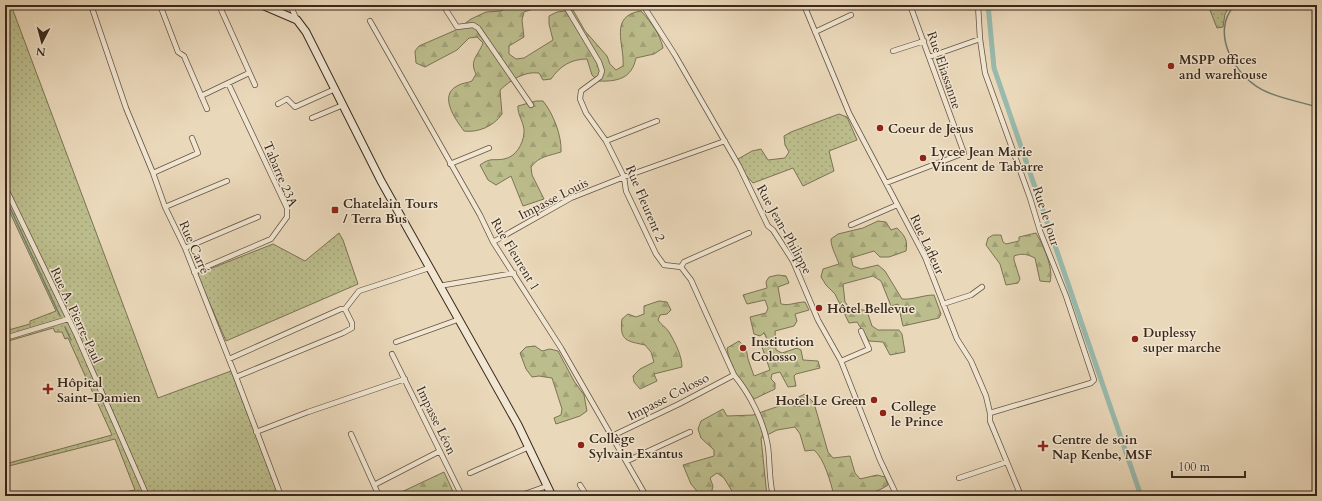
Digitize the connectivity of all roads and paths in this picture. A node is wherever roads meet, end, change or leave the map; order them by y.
1 (91, 5) edge
2 (160, 5) edge
3 (219, 5) edge
4 (262, 5) edge
5 (290, 5) edge
6 (443, 5) edge
7 (565, 5) edge
8 (643, 5) edge
9 (804, 5) edge
10 (910, 5) edge
11 (978, 5) edge
12 (851, 15) dead end
13 (297, 20) junction
14 (370, 21) dead end
15 (815, 32) junction
16 (980, 39) junction
17 (924, 41) junction
18 (893, 51) dead end
19 (929, 57) junction
20 (249, 73) junction
21 (228, 83) junction
22 (255, 85) dead end
23 (335, 89) junction
24 (201, 96) junction
25 (278, 104) dead end
26 (343, 105) junction
27 (531, 105) dead end
28 (207, 109) dead end
29 (312, 118) dead end
30 (657, 121) dead end
31 (192, 138) dead end
32 (606, 141) junction
33 (725, 141) junction
34 (489, 148) dead end
35 (450, 164) junction
36 (153, 173) junction
37 (624, 177) junction
38 (227, 181) dead end
39 (886, 183) junction
40 (5, 187) edge
41 (897, 205) junction
42 (165, 207) junction
43 (258, 216) dead end
44 (851, 225) dead end
45 (749, 234) dead end
46 (493, 242) junction
47 (185, 248) junction
48 (681, 267) junction
49 (429, 268) junction
50 (194, 272) junction
51 (514, 274) junction
52 (439, 286) junction
53 (982, 287) dead end
54 (943, 304) junction
55 (345, 310) junction
56 (68, 319) junction
57 (457, 320) junction
58 (861, 331) dead end
59 (5, 338) edge
60 (396, 342) dead end
61 (392, 354) dead end
62 (229, 359) junction
63 (841, 360) junction
64 (734, 375) junction
65 (236, 377) junction
66 (405, 379) junction
67 (990, 413) junction
68 (256, 432) junction
69 (690, 432) dead end
70 (351, 434) dead end
71 (612, 436) junction
72 (529, 447) junction
73 (440, 451) junction
74 (627, 461) junction
75 (1007, 462) junction
76 (470, 473) dead end
77 (960, 478) dead end
78 (374, 485) junction
79 (547, 486) junction
80 (580, 486) dead end
81 (148, 496) edge
82 (281, 496) edge
83 (379, 496) edge
84 (462, 496) edge
85 (519, 496) edge
86 (552, 496) edge
87 (587, 496) edge
88 (646, 496) edge
89 (773, 496) edge
90 (896, 496) edge
91 (1021, 496) edge

1 - 36 street, Rue Carré
2 - 24 street
3 - 20 street
4 - 13 main road
5 - 13 street
6 - 27 street
7 - 32 street, Rue Fleurent 2
8 - 33 street, Rue Jean-Philippe
9 - 15 street, Rue Lafleur
10 - 17 street, Rue Eliassanne
11 - 16 street, Rue le Jour
12 - 15 street
13 - 23 main road
14 - 35 street, Rue Fleurent 1
15 - 39 street, Rue Lafleur
16 - 19 street
16 - 67 street, Rue le Jour
17 - 18 street
17 - 19 street, Rue Eliassanne
19 - 39 street, Rue Eliassanne
20 - 21 street
20 - 22 street
21 - 24 street
21 - 50 street, Tabarre 23A
23 - 25 street
23 - 26 main road
24 - 28 street
26 - 29 street
26 - 49 main road
30 - 32 street
31 - 36 street
32 - 37 street, Rue Fleurent 2
33 - 37 street, Impasse Louis
33 - 63 street, Rue Jean-Philippe
34 - 35 street
35 - 46 street, Rue Fleurent 1
36 - 42 street, Rue Carré
37 - 46 street, Impasse Louis
37 - 48 street, Rue Fleurent 2
38 - 42 street
39 - 41 street, Rue Lafleur
40 - 56 street, Rue A. Pierre-Paul
41 - 44 street
41 - 54 street, Rue Lafleur
42 - 47 street, Rue Carré
43 - 47 street
45 - 48 street
46 - 51 street, Rue Fleurent 1
47 - 50 street, Rue Carré
48 - 64 street
49 - 52 main road
49 - 55 street
50 - 62 street, Rue Carré
51 - 52 street
51 - 71 street, Rue Fleurent 1
52 - 57 main road
53 - 54 street
54 - 67 street, Rue Lafleur
55 - 62 street
55 - 65 street
56 - 59 street
56 - 81 street, Rue A. Pierre-Paul
57 - 60 street
57 - 72 main road
58 - 63 street
61 - 66 street, Impasse Léon
62 - 65 street, Rue Carré
63 - 90 street, Rue Jean-Philippe
64 - 71 street, Impasse Colosso
64 - 89 street
65 - 68 street, Rue Carré
66 - 68 street
66 - 73 street, Impasse Léon
67 - 75 street, Rue Lafleur
68 - 82 street, Rue Carré
69 - 74 street
70 - 78 street
71 - 74 street, Rue Fleurent 1
72 - 76 street
72 - 79 main road
73 - 78 street
73 - 84 street, Impasse Léon
74 - 88 street, Rue Fleurent 1
75 - 77 street
75 - 91 street, Rue Lafleur
78 - 83 street
79 - 85 street
79 - 86 main road
80 - 87 street

